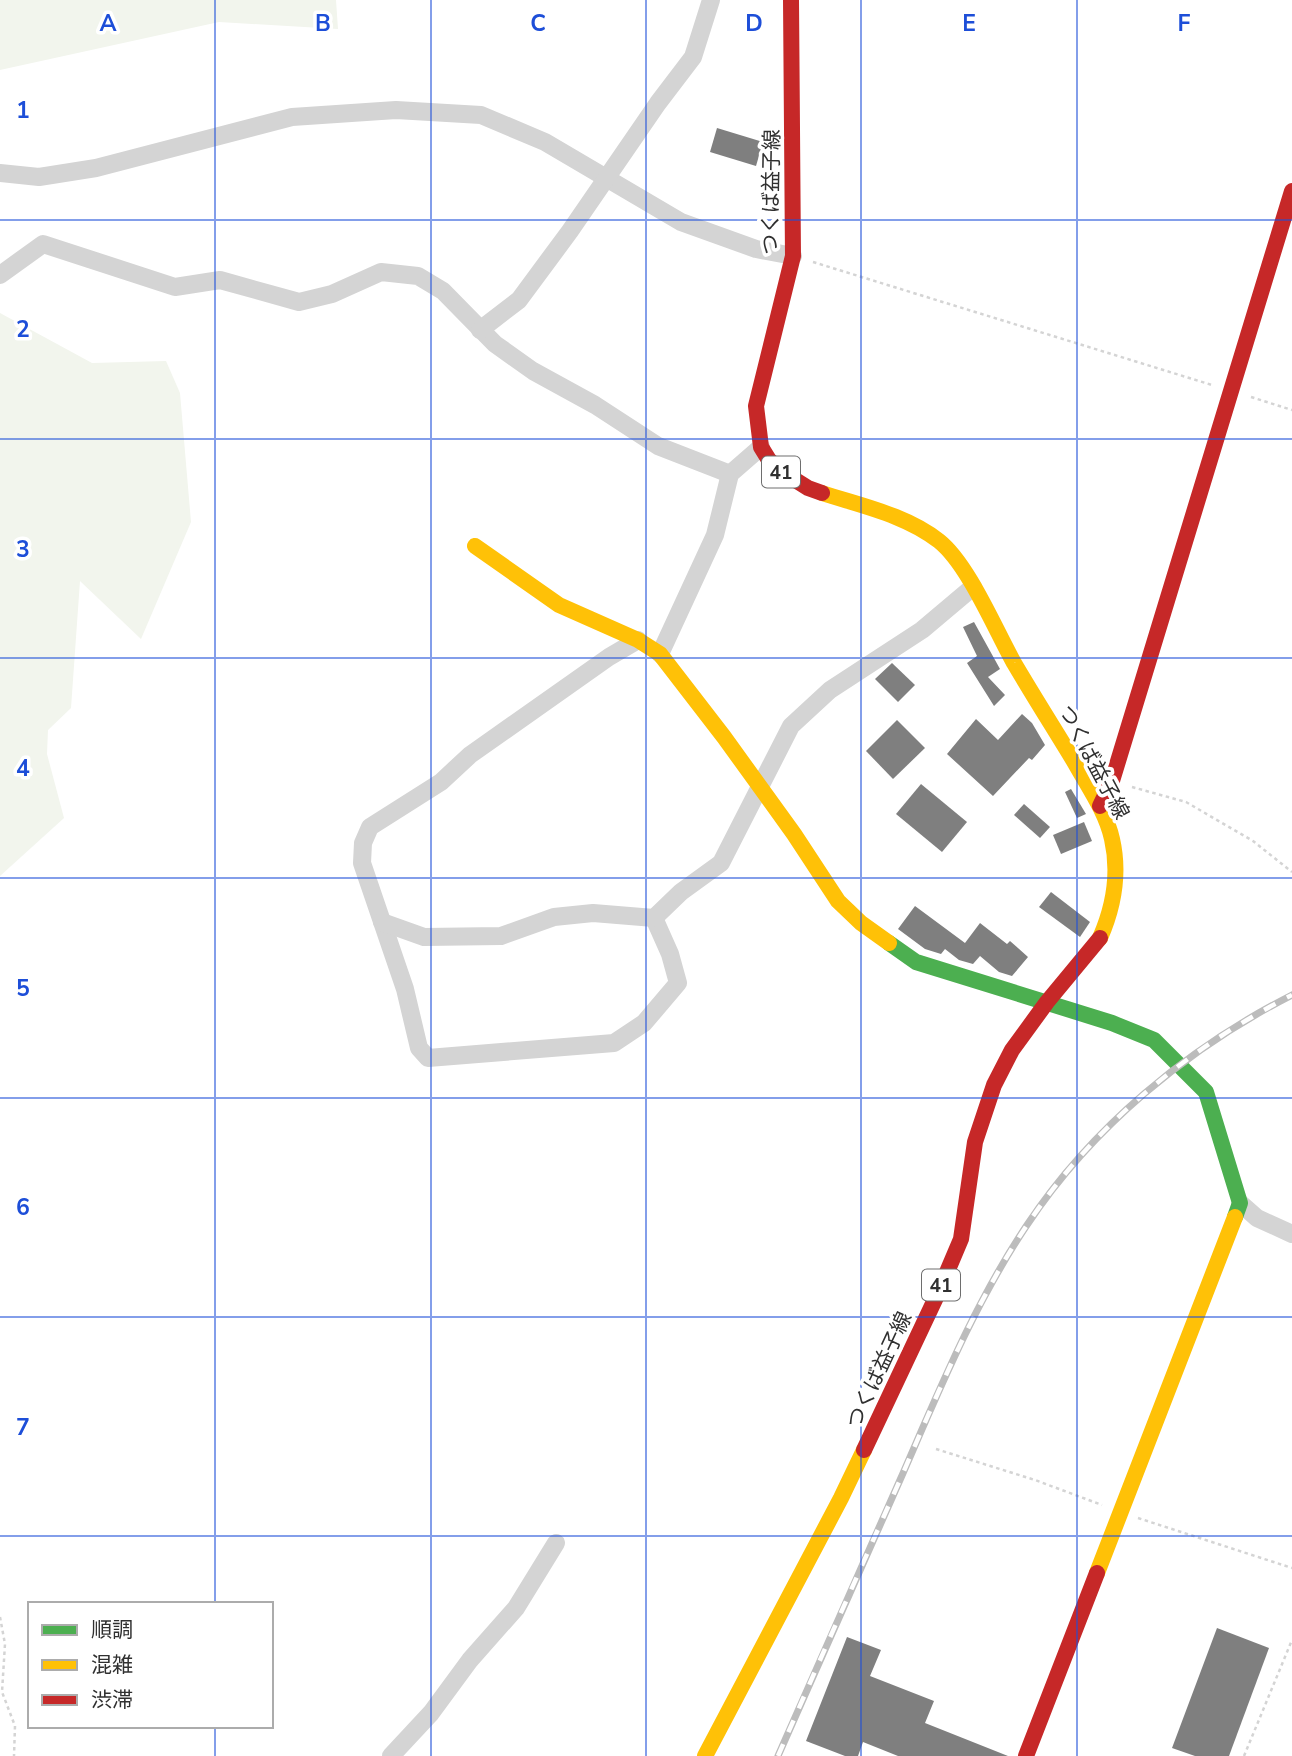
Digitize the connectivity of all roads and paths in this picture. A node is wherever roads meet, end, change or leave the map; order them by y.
1 (711, 0) edge
2 (791, 0) edge
3 (0, 173) edge
4 (606, 178) junction
5 (1292, 191) edge
6 (793, 256) junction
7 (0, 275) edge
8 (480, 330) junction
9 (1230, 390) junction
10 (1292, 410) edge
11 (761, 447) junction
12 (730, 474) junction
13 (475, 546) dead end
14 (973, 587) junction
15 (638, 640) junction
16 (660, 654) junction
17 (1112, 781) junction
18 (760, 790) junction
19 (1100, 806) junction
20 (1292, 872) edge
21 (654, 918) junction
22 (382, 922) junction
23 (1047, 1002) junction
24 (1240, 1203) junction
25 (1292, 1234) edge
26 (936, 1449) dead end
27 (1122, 1512) junction
28 (556, 1543) dead end
29 (1292, 1567) edge
30 (0, 1617) edge
31 (1292, 1640) edge
32 (14, 1756) edge
33 (391, 1756) edge
34 (705, 1756) edge
35 (1026, 1756) edge
36 (1244, 1756) edge

1 - 4 street
2 - 6 street, つくば益子線 / 41
3 - 4 street
4 - 6 street
4 - 8 street
5 - 9 street
6 - 9 path
6 - 11 street, つくば益子線 / 41
7 - 8 street
8 - 12 street
9 - 10 path
9 - 17 street
11 - 12 street
11 - 14 street, つくば益子線 / 41
12 - 16 street
13 - 15 street
14 - 18 street
14 - 19 street, つくば益子線 / 41
15 - 16 street
15 - 22 street
16 - 18 street
17 - 19 street
17 - 20 path
18 - 21 street
18 - 23 street
19 - 23 street, つくば益子線 / 41
21 - 22 street
21 - 22 street
23 - 24 street
23 - 34 street, つくば益子線 / 41
24 - 25 street
24 - 27 street
26 - 27 path
27 - 29 path
27 - 35 street
28 - 33 street
30 - 32 path
31 - 36 path

